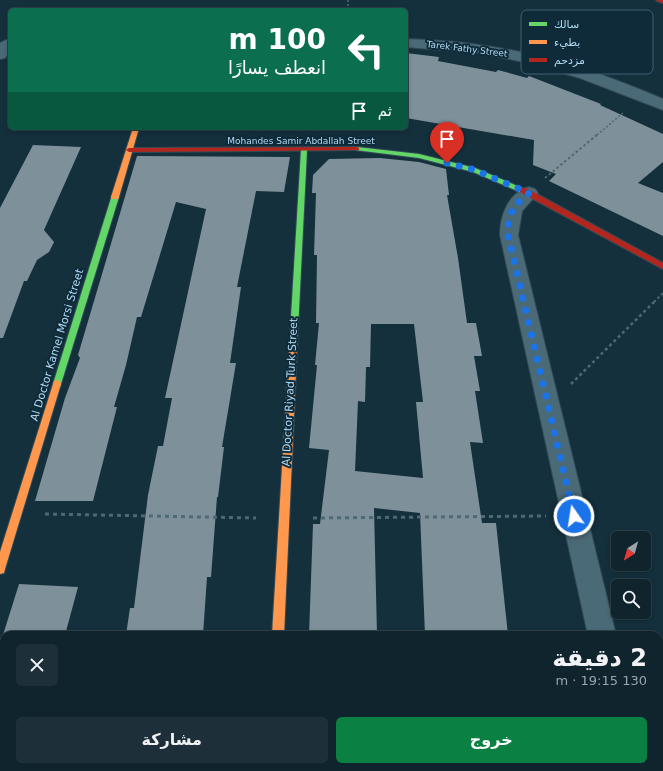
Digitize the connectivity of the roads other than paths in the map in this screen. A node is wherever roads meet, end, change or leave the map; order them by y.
1 (659, 0) edge
2 (663, 1) edge
3 (408, 42) edge
4 (521, 57) edge
5 (584, 74) edge
6 (663, 105) edge
7 (135, 130) edge
8 (129, 150) junction
9 (304, 150) junction
10 (529, 193) junction
11 (663, 266) edge
12 (0, 569) edge
13 (278, 631) edge
14 (601, 631) edge

1 - 2 street
3 - 4 street, Tarek Fathy Street
5 - 6 street, Tarek Fathy Street
7 - 8 street, Al Doctor Kamel Morsi Street
8 - 9 street, Mohandes Samir Abdallah Street
8 - 12 street, Al Doctor Kamel Morsi Street
9 - 10 street, Mohandes Samir Abdallah Street
9 - 13 street, Al Doctor Riyad Turk Street
10 - 11 street, Mohandes Samir Abdallah Street
10 - 14 street

